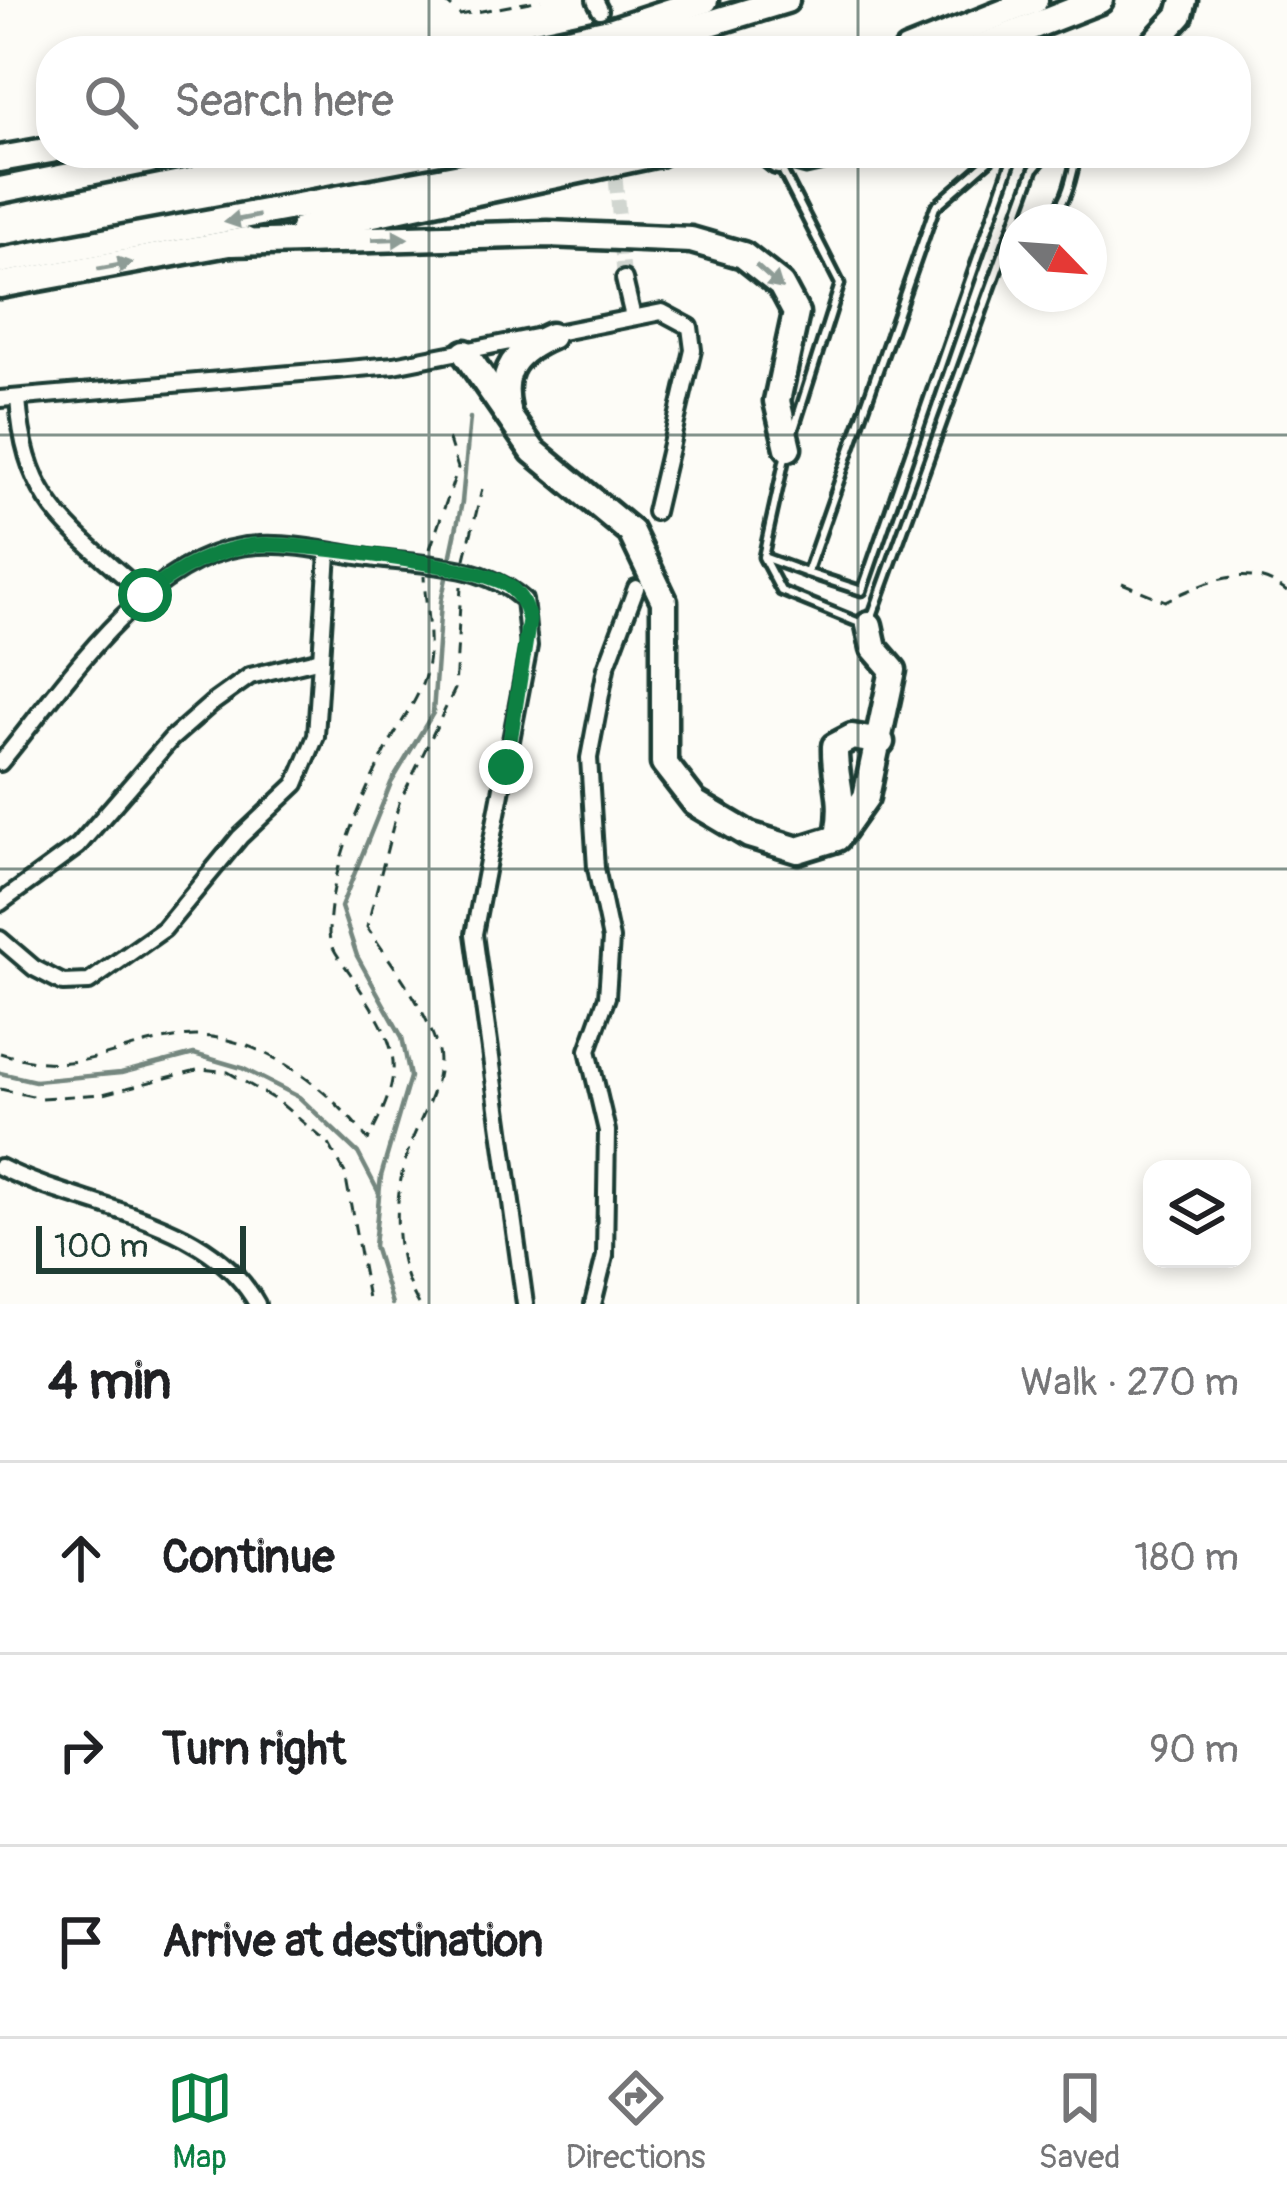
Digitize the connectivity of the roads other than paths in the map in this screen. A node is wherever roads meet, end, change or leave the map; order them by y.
1 (705, 0) edge
2 (786, 0) edge
3 (1035, 0) edge
4 (1100, 0) edge
5 (1205, 0) edge
6 (1182, 7) edge
7 (586, 36) edge
8 (668, 36) edge
9 (945, 36) edge
10 (1008, 36) edge
11 (1159, 36) edge
12 (36, 153) edge
13 (0, 159) edge
14 (110, 168) edge
15 (484, 168) edge
16 (595, 168) edge
17 (779, 168) edge
18 (980, 168) edge
19 (1009, 168) edge
20 (1035, 168) edge
21 (1074, 168) edge
22 (0, 190) edge
23 (1022, 204) edge
24 (1062, 204) edge
25 (231, 243) junction
26 (0, 261) edge
27 (999, 270) edge
28 (624, 279) tunnel mouth
29 (0, 285) edge
30 (633, 317) junction
31 (551, 336) junction
32 (465, 353) junction
33 (18, 398) junction
34 (0, 399) edge
35 (510, 418) junction
36 (788, 448) junction
37 (655, 512) dead end
38 (328, 553) junction
39 (763, 557) junction
40 (807, 572) junction
41 (636, 588) dead end
42 (145, 595) junction
43 (869, 625) junction
44 (321, 659) junction
45 (881, 742) junction
46 (0, 763) edge
47 (837, 838) junction
48 (0, 903) edge
49 (0, 939) edge
50 (4, 1169) edge
51 (0, 1186) edge
52 (257, 1304) edge
53 (525, 1304) edge
54 (593, 1304) edge

1 - 7 highway
2 - 8 highway
3 - 9 highway
4 - 10 highway
5 - 6 highway
6 - 11 highway
12 - 13 highway
14 - 22 highway
15 -> 26 highway
16 - 25 highway
17 - 36 lane
18 - 40 lane
19 - 40 lane
20 - 23 lane
21 - 24 lane
29 -> 25 highway
25 -> 36 highway
27 - 43 lane
28 - 30 street
30 - 31 street
30 - 37 street
31 - 32 street
31 - 35 highway
32 - 33 street
32 - 35 highway
33 - 34 street
33 - 42 street
35 - 47 highway
36 - 39 lane
38 - 42 street
38 - 44 street
38 - 53 street
39 - 40 lane
39 - 43 lane
41 - 54 street
42 - 46 street
43 - 45 highway
44 - 48 street
44 - 49 street
45 - 47 highway
45 - 47 highway
50 - 51 street
50 - 52 street

